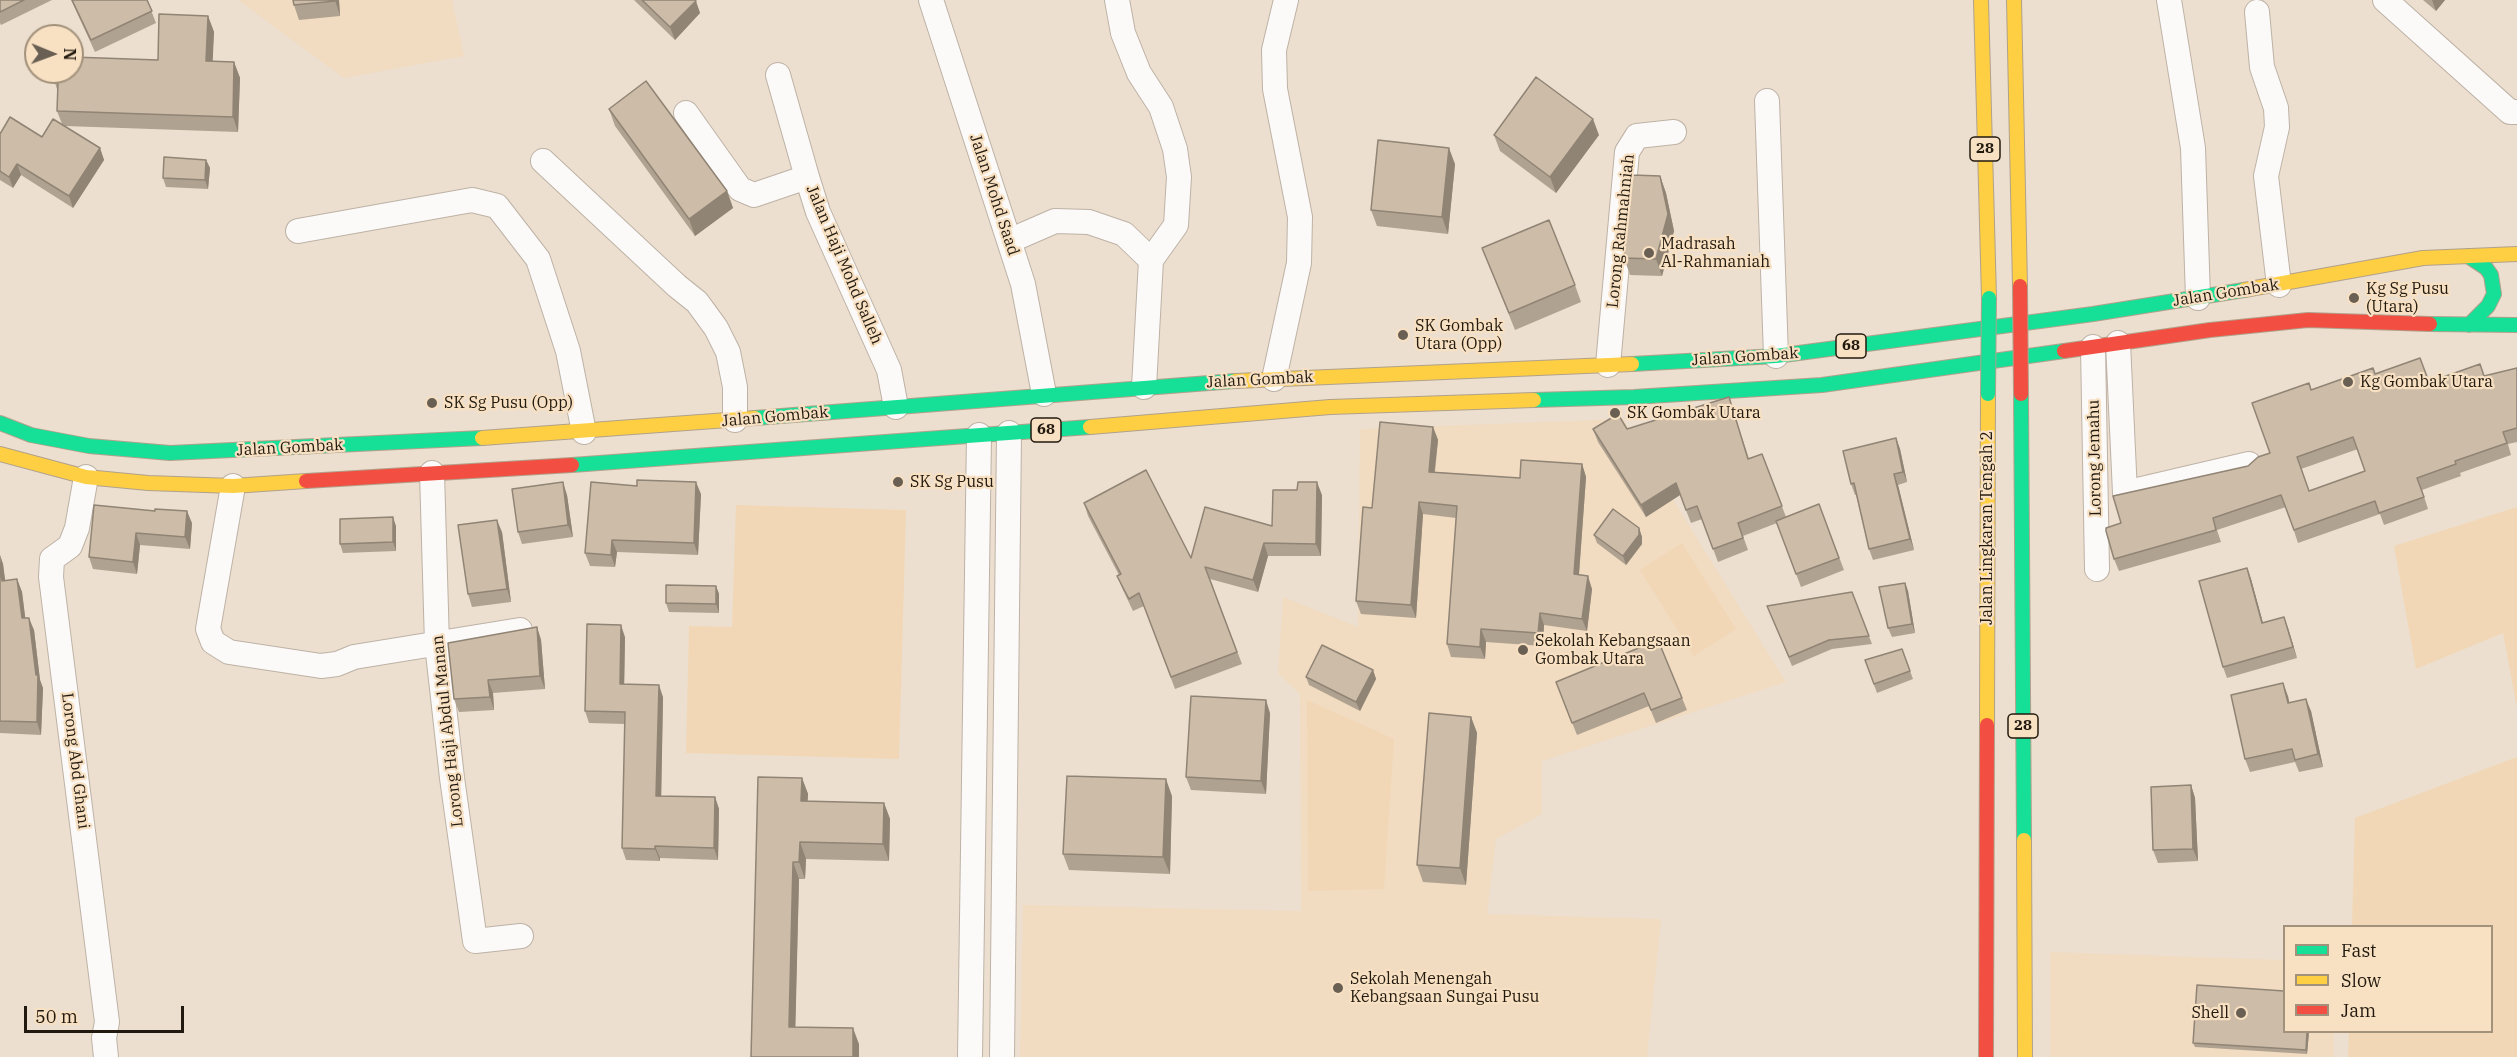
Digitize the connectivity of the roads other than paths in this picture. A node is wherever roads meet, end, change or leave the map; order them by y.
1 (931, 0) edge
2 (1117, 0) edge
3 (1286, 0) edge
4 (1982, 0) edge
5 (2014, 0) edge
6 (2169, 0) edge
7 (2385, 0) edge
8 (2257, 12) dead end
9 (778, 75) dead end
10 (1767, 101) dead end
11 (2517, 112) edge
12 (686, 113) dead end
13 (1674, 132) dead end
14 (543, 161) dead end
15 (807, 177) junction
16 (298, 231) dead end
17 (1009, 241) junction
18 (2517, 254) edge
19 (2468, 256) junction
20 (1151, 260) junction
21 (2279, 285) junction
22 (2198, 298) junction
23 (2469, 325) junction
24 (2517, 325) edge
25 (2118, 343) junction
26 (2093, 347) junction
27 (1776, 356) junction
28 (1608, 365) junction
29 (1274, 379) junction
30 (1144, 387) junction
31 (1044, 394) junction
32 (896, 407) junction
33 (735, 420) junction
34 (0, 423) edge
35 (584, 432) junction
36 (1009, 433) junction
37 (979, 435) junction
38 (0, 454) edge
39 (2249, 464) edge
40 (432, 473) junction
41 (86, 477) junction
42 (233, 486) junction
43 (2097, 569) dead end
44 (520, 630) edge
45 (437, 644) junction
46 (521, 936) dead end
47 (1986, 1055) edge
48 (106, 1057) edge
49 (970, 1057) edge
50 (1002, 1057) edge
51 (2025, 1057) edge

1 - 17 street, Jalan Mohd Saad
2 - 20 street
3 - 29 street
4 - 47 main road, Jalan Lingkaran Tengah 2 / 28, bridge
5 - 51 main road, 28, bridge
6 - 22 street
7 - 11 street
8 - 21 street
9 - 15 street
10 - 27 street
12 - 15 street, Jalan Haji Mohd Salleh
13 - 28 street, Lorong Rahmahniah
14 - 33 street
15 - 32 street, Jalan Haji Mohd Salleh
16 - 35 street
17 - 20 street
17 - 31 street, Jalan Mohd Saad
18 - 19 main road, Jalan Gombak / 68
19 - 21 main road, Jalan Gombak / 68
19 - 23 main road
20 - 30 street
21 - 22 main road, Jalan Gombak / 68
22 - 27 main road, Jalan Gombak / 68
23 - 24 main road, Jalan Gombak / 68
23 - 25 main road, Jalan Gombak / 68
25 - 26 main road, Jalan Gombak / 68
25 - 39 street
26 - 36 main road, Jalan Gombak / 68
26 - 43 street, Lorong Jemahu
27 - 28 main road, Jalan Gombak / 68
28 - 29 main road, Jalan Gombak / 68
29 - 30 main road, Jalan Gombak / 68
30 - 31 main road, Jalan Gombak / 68
31 - 32 main road, Jalan Gombak / 68
32 - 33 main road, Jalan Gombak / 68
33 - 35 main road, Jalan Gombak / 68
34 - 35 main road, Jalan Gombak / 68
36 - 37 main road, Jalan Gombak / 68
36 - 50 street
37 - 40 main road, Jalan Gombak / 68
37 - 49 street
38 - 41 main road, Jalan Gombak / 68
40 - 42 main road, Jalan Gombak / 68
40 - 45 street, Lorong Haji Abdul Manan
41 - 42 main road, Jalan Gombak / 68
41 - 48 street, Lorong Abd Ghani
42 - 45 street
44 - 45 street
45 - 46 street, Lorong Haji Abdul Manan

